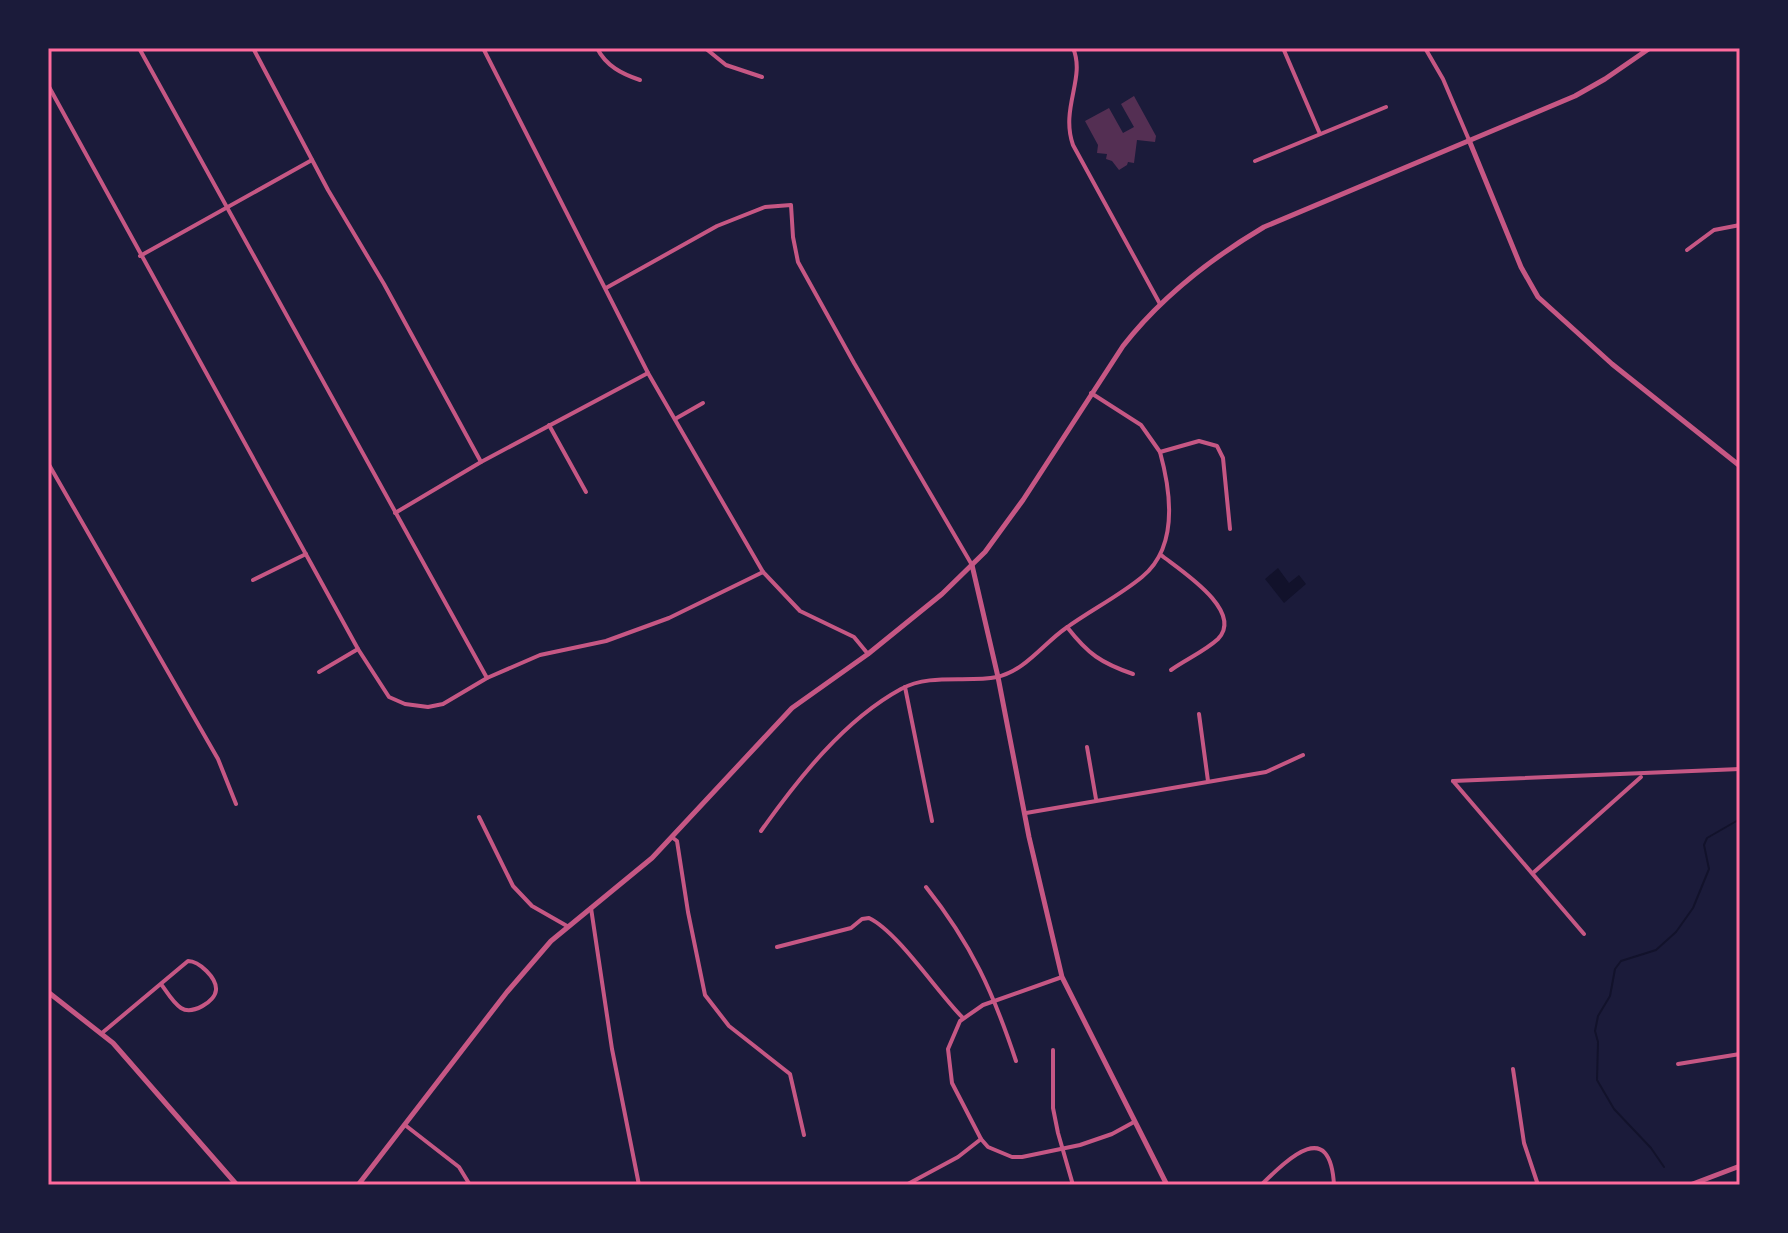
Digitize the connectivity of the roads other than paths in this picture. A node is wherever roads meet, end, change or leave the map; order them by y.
1 (139, 48) edge
2 (253, 48) edge
3 (483, 48) edge
4 (597, 48) edge
5 (705, 48) edge
6 (1073, 48) edge
7 (1283, 48) edge
8 (1425, 48) edge
9 (1650, 48) edge
10 (762, 77) dead end
11 (640, 80) dead end
12 (48, 85) edge
13 (1386, 107) dead end
14 (1321, 134) junction
15 (1469, 140) junction
16 (312, 160) junction
17 (1255, 161) dead end
18 (227, 209) junction
19 (1740, 225) edge
20 (1687, 250) dead end
21 (140, 256) junction
22 (606, 288) junction
23 (1160, 304) junction
24 (648, 373) junction
25 (1091, 393) junction
26 (703, 403) dead end
27 (675, 419) junction
28 (549, 425) junction
29 (1160, 452) junction
30 (481, 462) junction
31 (48, 463) edge
32 (1740, 466) edge
33 (586, 492) dead end
34 (395, 513) junction
35 (1230, 529) dead end
36 (306, 554) junction
37 (1161, 555) junction
38 (972, 565) junction
39 (763, 572) junction
40 (253, 580) dead end
41 (1067, 627) junction
42 (358, 649) junction
43 (868, 654) junction
44 (1171, 670) dead end
45 (319, 672) dead end
46 (1133, 674) dead end
47 (998, 677) junction
48 (487, 678) junction
49 (905, 687) junction
50 (1199, 714) dead end
51 (1087, 747) dead end
52 (1303, 755) dead end
53 (1740, 769) edge
54 (1642, 775) junction
55 (1208, 781) junction
56 (1096, 799) junction
57 (236, 804) dead end
58 (1026, 813) junction
59 (479, 817) dead end
60 (932, 821) dead end
61 (761, 831) dead end
62 (673, 838) junction
63 (1533, 873) junction
64 (926, 887) dead end
65 (591, 908) junction
66 (567, 926) junction
67 (1584, 934) dead end
68 (777, 947) dead end
69 (1062, 977) junction
70 (161, 984) junction
71 (48, 992) edge
72 (995, 1000) junction
73 (963, 1018) junction
74 (102, 1033) junction
75 (1053, 1050) dead end
76 (1740, 1054) edge
77 (1016, 1061) dead end
78 (1678, 1064) dead end
79 (1513, 1069) dead end
80 (1134, 1122) junction
81 (405, 1125) junction
82 (804, 1135) dead end
83 (981, 1139) junction
84 (1062, 1147) junction
85 (1740, 1166) edge
86 (237, 1185) edge
87 (358, 1185) edge
88 (470, 1185) edge
89 (639, 1185) edge
90 (906, 1185) edge
91 (1073, 1185) edge
92 (1167, 1185) edge
93 (1261, 1185) edge
94 (1334, 1185) edge
95 (1538, 1185) edge
96 (1690, 1185) edge

1 - 18 street
2 - 16 street
3 - 22 street
4 - 11 street
5 - 10 street
6 - 23 street
7 - 14 street
8 - 15 street
9 - 15 street
12 - 21 street
13 - 14 street
14 - 17 street
15 - 23 street
15 - 32 street
16 - 18 street
16 - 30 street
18 - 21 street
18 - 34 street
19 - 20 street
21 - 36 street
22 - 24 street
22 - 38 street
23 - 25 street
24 - 27 street
24 - 28 street
25 - 29 street
25 - 38 street
26 - 27 street
27 - 39 street
28 - 30 street
28 - 33 street
29 - 35 street
29 - 37 street
30 - 34 street
31 - 57 street
34 - 48 street
36 - 40 street
36 - 42 street
37 - 41 street
37 - 44 street
38 - 43 street
38 - 47 street
39 - 43 street
39 - 48 street
41 - 46 street
41 - 47 street
42 - 45 street
42 - 48 street
43 - 62 street
47 - 49 street
47 - 58 street
49 - 60 street
49 - 61 street
50 - 55 street
51 - 56 street
52 - 55 street
53 - 54 street
54 - 63 street
54 - 63 street
55 - 56 street
56 - 58 street
58 - 69 street
59 - 66 street
62 - 65 street
62 - 82 street
63 - 67 street
64 - 72 street
65 - 66 street
65 - 89 street
66 - 81 street
68 - 73 street
69 - 72 street
69 - 80 street
70 - 70 street
70 - 74 street
71 - 74 street
72 - 73 street
72 - 77 street
73 - 83 street
74 - 86 street
75 - 84 street
76 - 78 street
79 - 95 street
80 - 84 street
80 - 92 street
81 - 87 street
81 - 88 street
83 - 84 street
83 - 90 street
84 - 91 street
85 - 96 street
93 - 94 street

